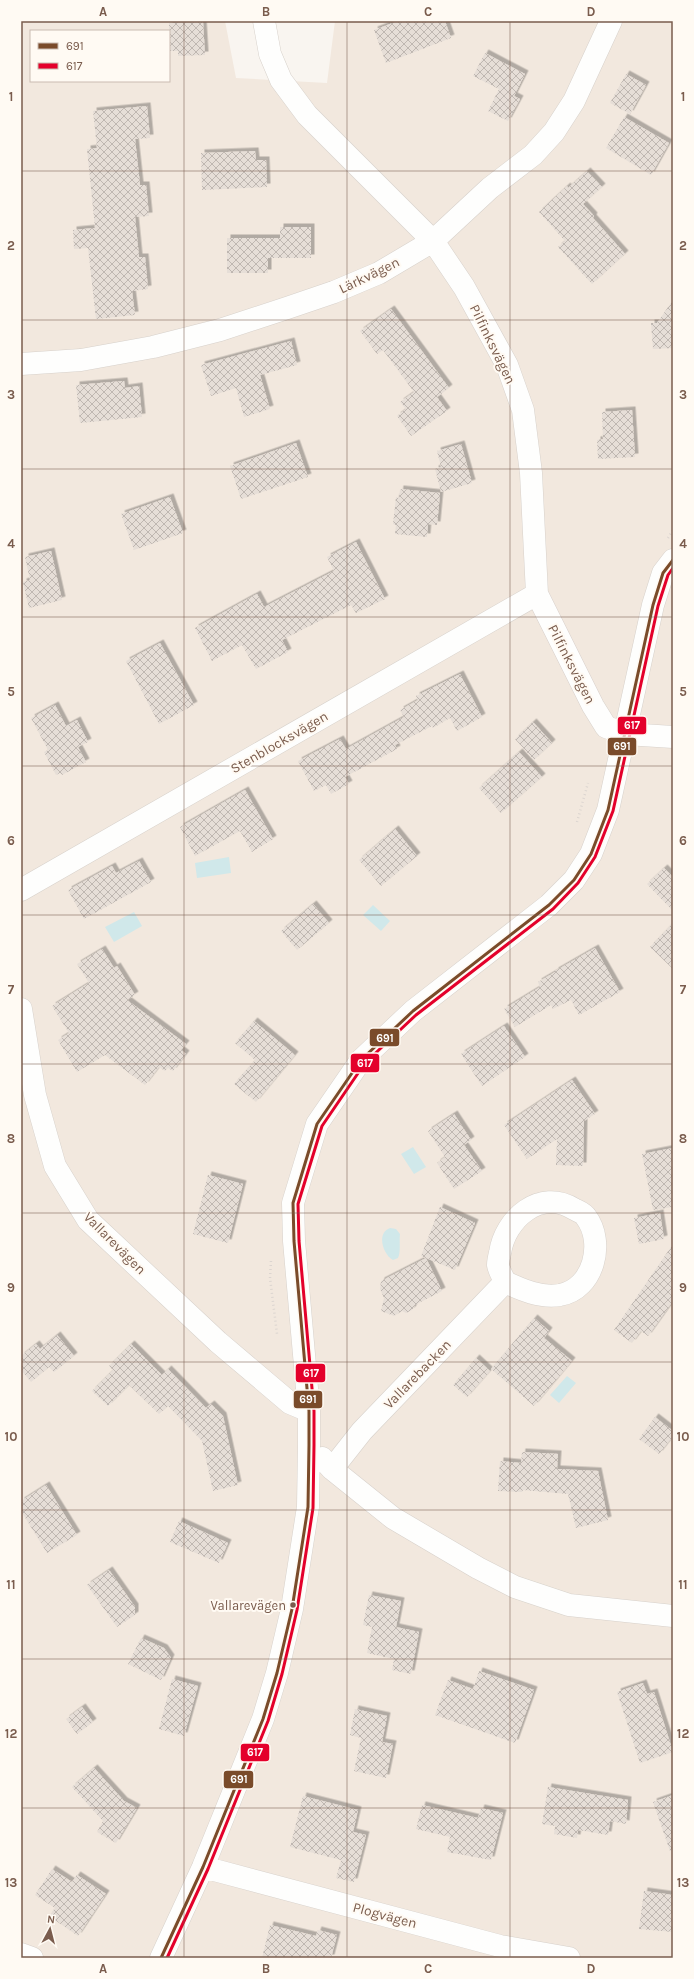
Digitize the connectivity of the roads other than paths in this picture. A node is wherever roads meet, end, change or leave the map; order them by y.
1 (264, 21) edge
2 (611, 21) edge
3 (433, 241) junction
4 (21, 364) edge
5 (669, 551) edge
6 (537, 594) junction
7 (626, 734) junction
8 (673, 737) edge
9 (21, 890) edge
10 (21, 1010) edge
11 (505, 1282) junction
12 (309, 1411) junction
13 (309, 1445) junction
14 (332, 1469) junction
15 (673, 1616) edge
16 (203, 1867) junction
17 (21, 1954) edge
18 (32, 1958) edge
19 (161, 1958) edge
20 (569, 1958) edge

1 - 3 street, Pilfinksvägen
2 - 3 street, Lärkvägen
3 - 4 street, Lärkvägen
3 - 6 street, Pilfinksvägen
5 - 7 street
6 - 7 street, Pilfinksvägen
6 - 9 street, Stenblocksvägen
7 - 8 street, Pilfinksvägen
7 - 12 street
10 - 12 street, Vallarevägen
11 - 11 street
11 - 14 street, Vallarebacken
12 - 13 street
13 - 14 street
13 - 16 street
14 - 15 street
16 - 19 street
16 - 20 street, Plogvägen
17 - 18 street

